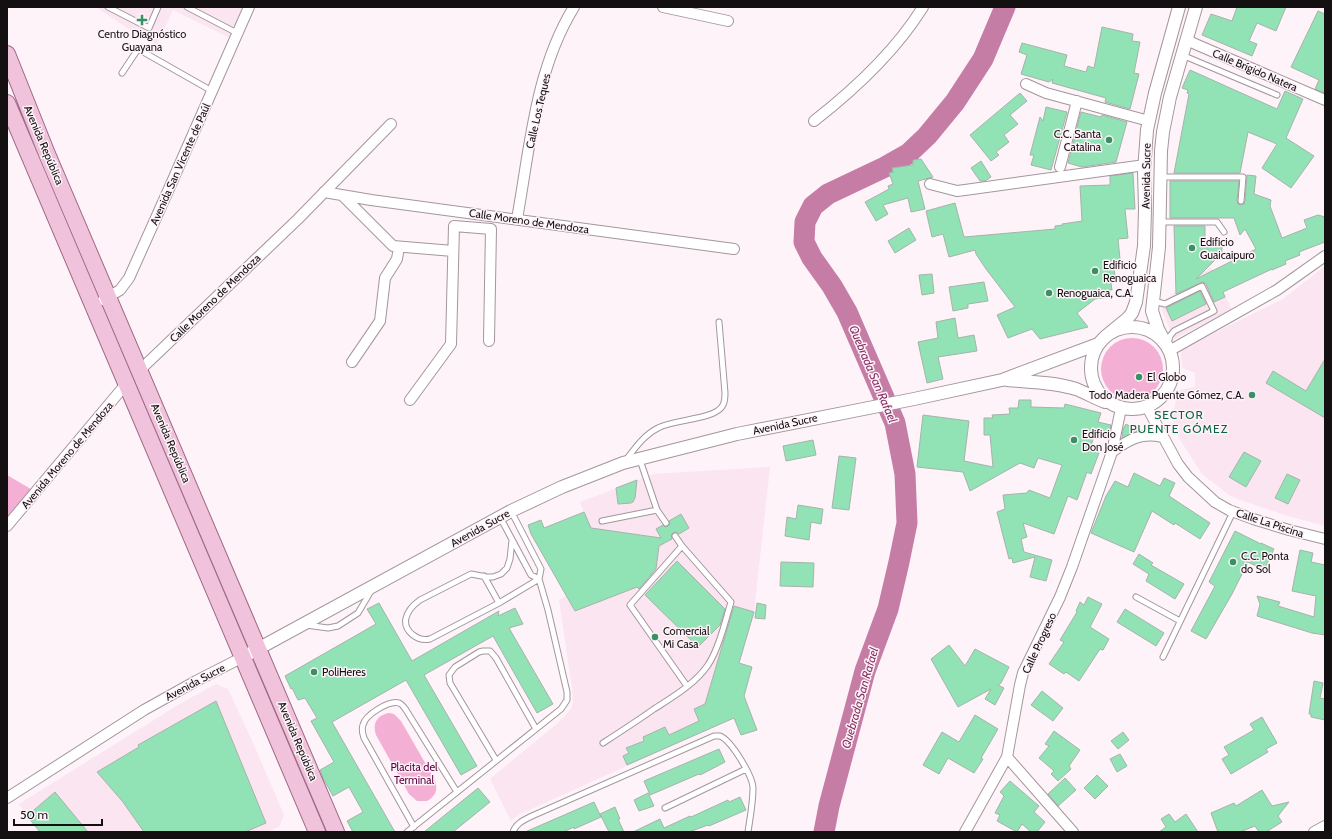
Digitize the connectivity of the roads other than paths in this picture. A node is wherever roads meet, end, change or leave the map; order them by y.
1 (108, 7) edge
2 (158, 7) edge
3 (186, 7) edge
4 (249, 7) edge
5 (574, 7) edge
6 (663, 7) edge
7 (923, 7) edge
8 (1179, 7) edge
9 (1196, 7) edge
10 (728, 21) dead end
11 (238, 33) junction
12 (1186, 40) junction
13 (7, 54) edge
14 (1182, 55) junction
15 (122, 73) dead end
16 (1026, 84) dead end
17 (212, 91) junction
18 (1277, 95) dead end
19 (1325, 100) edge
20 (1077, 101) junction
21 (7, 103) edge
22 (814, 121) dead end
23 (1149, 121) junction
24 (391, 124) dead end
25 (1145, 165) junction
26 (1060, 167) dead end
27 (1160, 177) junction
28 (930, 184) dead end
29 (324, 192) junction
30 (344, 196) junction
31 (1241, 201) dead end
32 (517, 219) junction
33 (1160, 222) junction
34 (1224, 232) dead end
35 (399, 247) junction
36 (734, 249) dead end
37 (453, 251) junction
38 (1325, 256) edge
39 (108, 297) junction
40 (1152, 301) junction
41 (93, 306) junction
42 (719, 322) dead end
43 (1102, 340) junction
44 (489, 341) dead end
45 (1168, 348) junction
46 (352, 362) dead end
47 (140, 370) junction
48 (1002, 380) junction
49 (126, 384) junction
50 (410, 400) dead end
51 (1116, 407) junction
52 (1147, 407) junction
53 (1162, 437) junction
54 (1112, 452) junction
55 (639, 459) junction
56 (623, 463) junction
57 (657, 510) junction
58 (1233, 512) junction
59 (506, 514) junction
60 (602, 521) dead end
61 (666, 523) dead end
62 (7, 526) edge
63 (675, 536) dead end
64 (1325, 539) edge
65 (512, 540) junction
66 (682, 546) junction
67 (484, 576) junction
68 (539, 579) junction
69 (374, 586) junction
70 (1136, 597) dead end
71 (499, 603) junction
72 (1180, 621) junction
73 (303, 624) junction
74 (258, 649) junction
75 (243, 657) junction
76 (1163, 657) dead end
77 (687, 686) junction
78 (536, 729) junction
79 (603, 743) dead end
80 (1007, 757) junction
81 (496, 760) junction
82 (746, 769) junction
83 (457, 792) junction
84 (7, 798) edge
85 (665, 808) dead end
86 (1325, 826) edge
87 (414, 827) junction
88 (317, 832) edge
89 (336, 832) edge
90 (407, 832) edge
91 (513, 832) edge
92 (748, 832) edge
93 (965, 832) edge
94 (1073, 832) edge
95 (1314, 832) edge

1 - 2 lane
3 - 11 lane
4 - 11 street, Avenida San Vicente de Paúl
5 - 32 street, Calle Los Teques
6 - 10 street
7 - 22 street
8 - 23 street, Avenida Sucre
9 - 12 street, Avenida Sucre
11 - 17 street, Avenida San Vicente de Paúl
12 - 14 street, Avenida Sucre
12 - 19 street, Calle Brígido Natera
13 - 39 main road, Avenida República
14 - 18 lane
14 - 27 street, Avenida Sucre
15 - 17 lane
16 - 20 street
17 - 39 street, Avenida San Vicente de Paúl
20 - 23 street
20 - 26 street
21 - 41 main road, Avenida República
23 - 25 street, Avenida Sucre
24 - 29 street, Calle Moreno de Mendoza
25 - 28 street
25 - 43 street, Avenida Sucre
27 - 31 lane
27 - 33 street, Avenida Sucre
29 - 30 street, Calle Moreno de Mendoza
29 - 47 street, Calle Moreno de Mendoza
30 - 32 street, Calle Moreno de Mendoza
30 - 35 street
32 - 36 street, Calle Moreno de Mendoza
33 - 34 lane
33 - 40 street, Avenida Sucre
35 - 37 street
35 - 46 street
37 - 44 street
37 - 50 street
38 - 45 street
39 - 41 street, Avenida San Vicente de Paúl
39 - 47 main road, Avenida República
40 - 45 street, Avenida Sucre
40 - 45 lane
41 - 49 main road, Avenida República
42 - 56 lane
43 - 45 street
43 - 48 street, Avenida Sucre
43 - 51 street
45 - 52 street
47 - 74 main road, Avenida República
48 - 51 street, Avenida Sucre
48 - 55 street, Avenida Sucre
49 - 62 street, Avenida Moreno de Mendoza
49 - 75 main road, Avenida República
51 - 52 street
51 - 54 street, Calle Progreso
52 - 53 street, Calle La Piscina
53 - 54 street
53 - 58 street, Calle La Piscina
54 - 80 street, Calle Progreso
55 - 56 street, Avenida Sucre
55 - 57 lane
56 - 59 street, Avenida Sucre
57 - 60 lane
57 - 61 lane
58 - 64 street, Calle La Piscina
58 - 72 lane
59 - 65 lane
59 - 68 lane
59 - 69 street, Avenida Sucre
63 - 66 lane
65 - 67 lane
65 - 68 lane
66 - 77 lane
66 - 77 lane
67 - 71 lane
67 - 71 lane
68 - 71 lane
68 - 78 lane
69 - 73 street, Avenida Sucre
69 - 73 lane
70 - 72 lane
72 - 76 lane
73 - 74 street, Avenida Sucre
74 - 75 street, Avenida Sucre
74 - 89 main road, Avenida República
75 - 84 street, Avenida Sucre
75 - 88 main road, Avenida República
77 - 79 lane
78 - 81 lane
78 - 81 lane
80 - 93 street, Calle Progreso
80 - 94 street
81 - 83 lane
82 - 85 lane
82 - 91 lane
82 - 92 lane
83 - 87 lane
83 - 87 lane
86 - 95 street
87 - 90 lane

